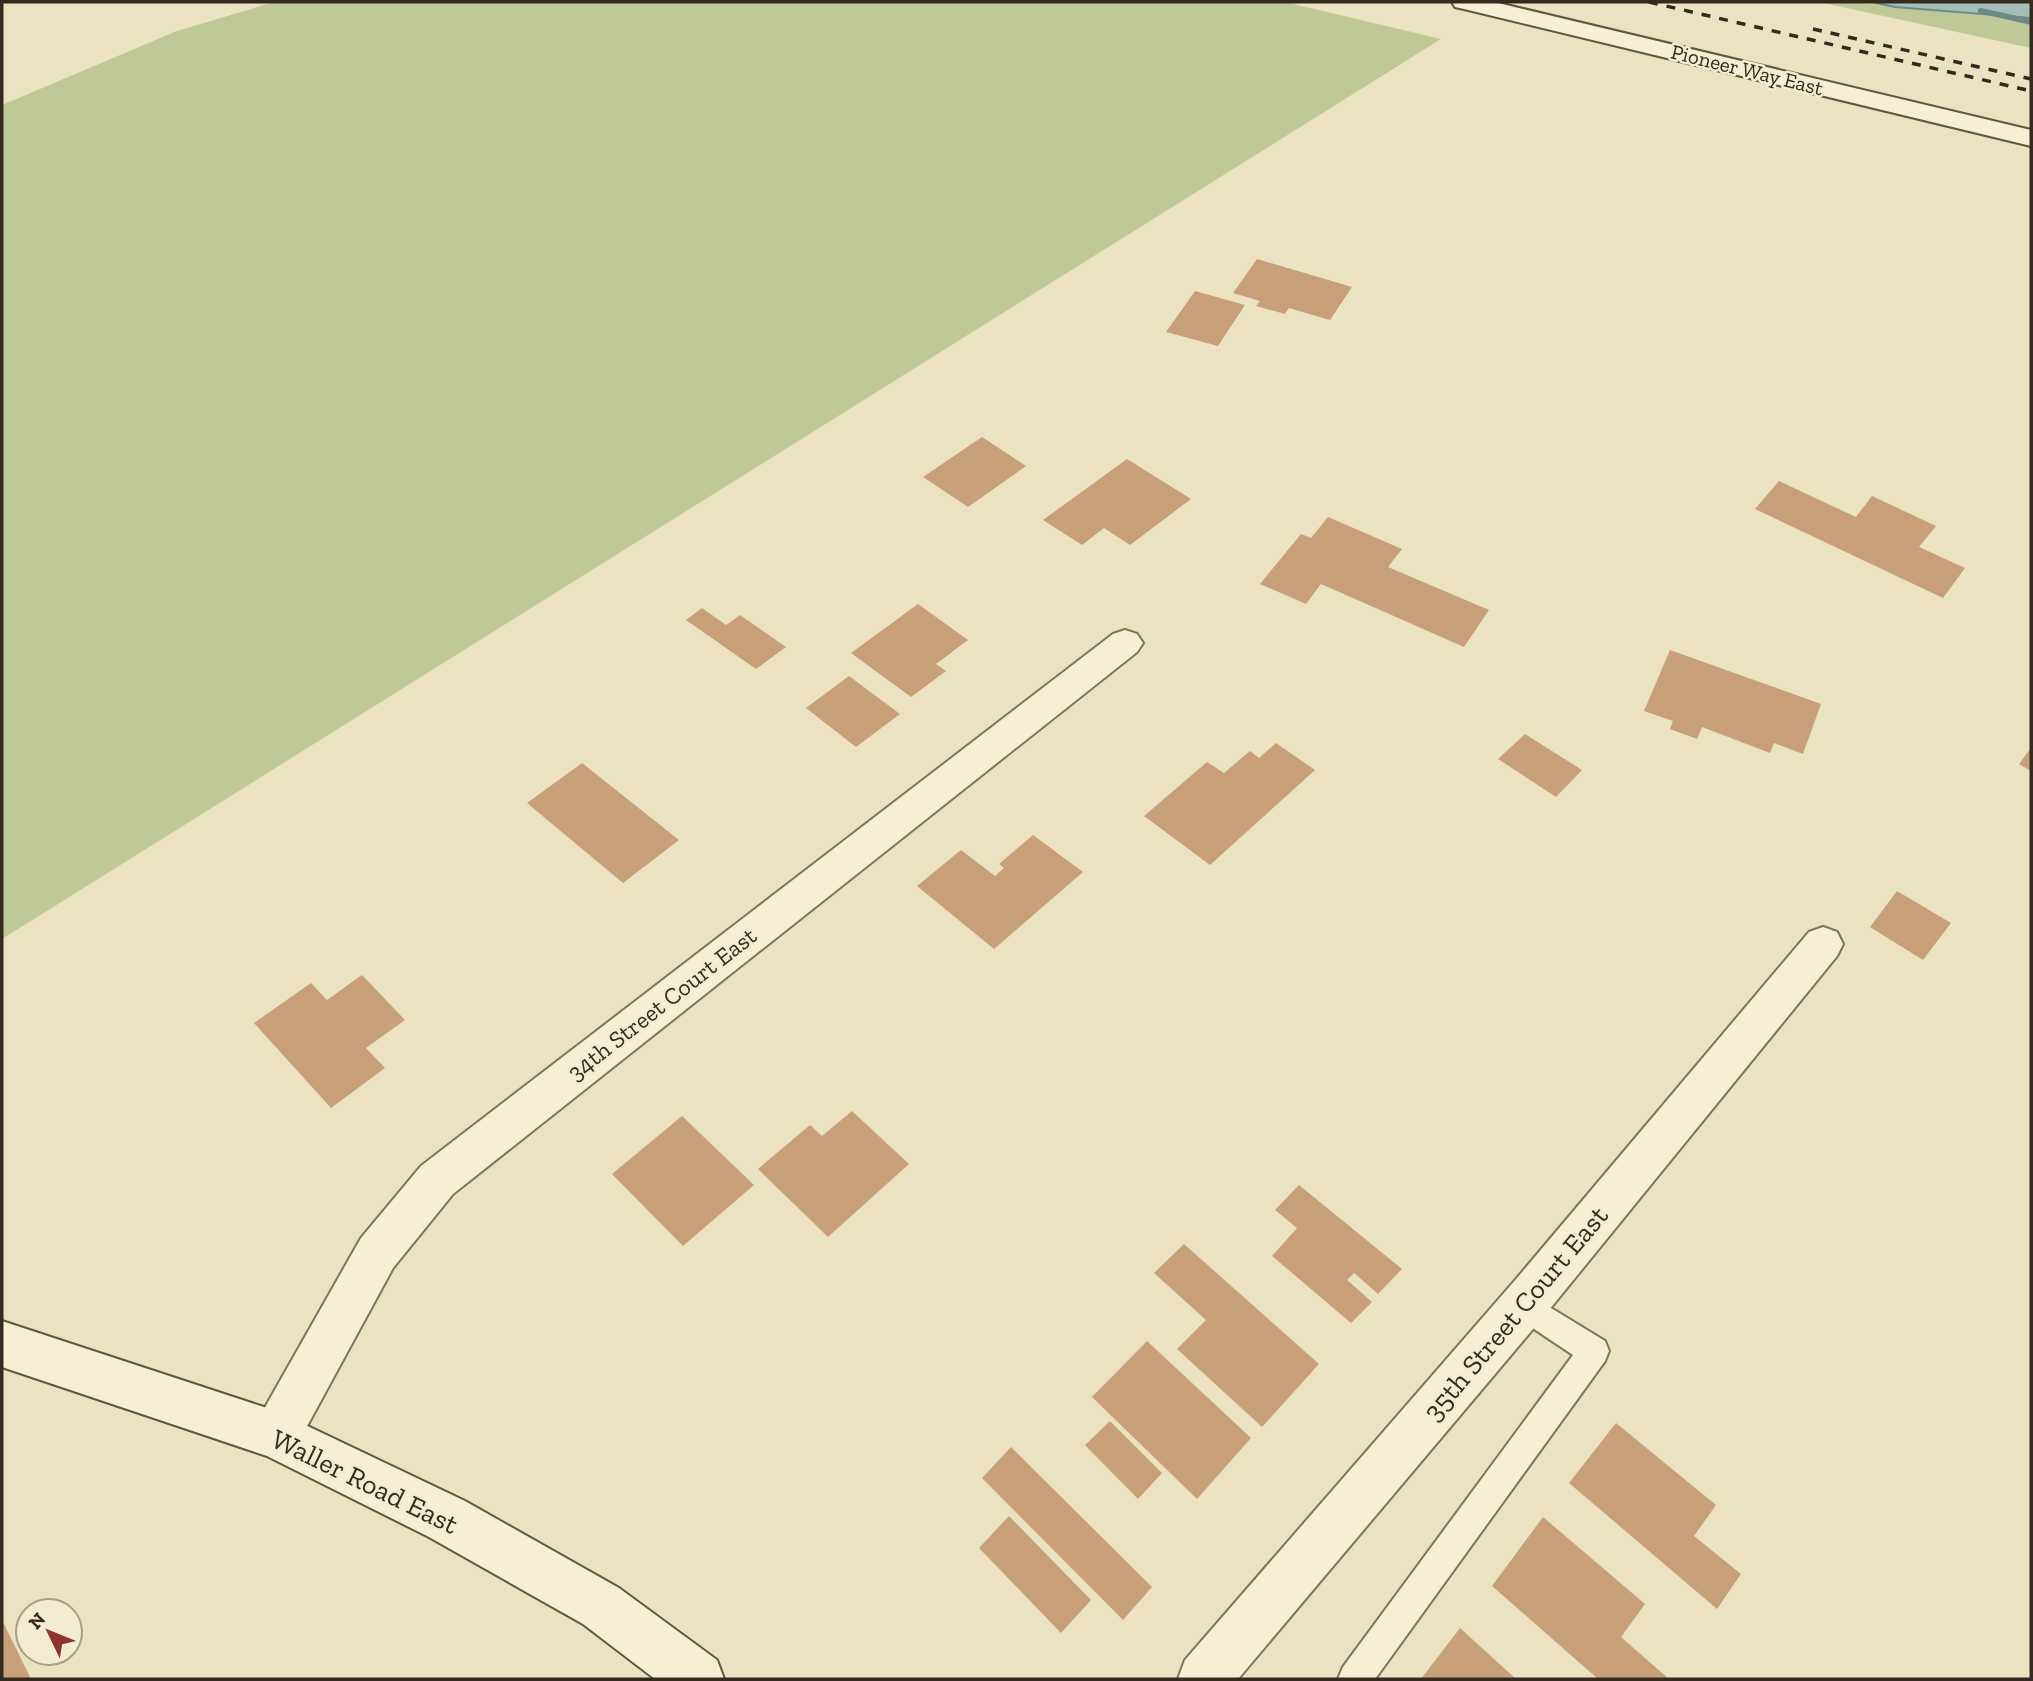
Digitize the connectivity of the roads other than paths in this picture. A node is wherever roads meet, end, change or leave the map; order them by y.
1 (1464, 2) edge
2 (2031, 138) edge
3 (1125, 642) dead end
4 (1823, 944) dead end
5 (1523, 1305) junction
6 (2, 1343) edge
7 (276, 1434) junction
8 (698, 1679) edge
9 (1204, 1679) edge
10 (1355, 1679) edge

1 - 2 street, Pioneer Way East
3 - 7 street, 34th Street Court East
4 - 5 street, 35th Street Court East
5 - 9 street, 35th Street Court East
5 - 10 lane
6 - 7 street, Waller Road East
7 - 8 street, Waller Road East

